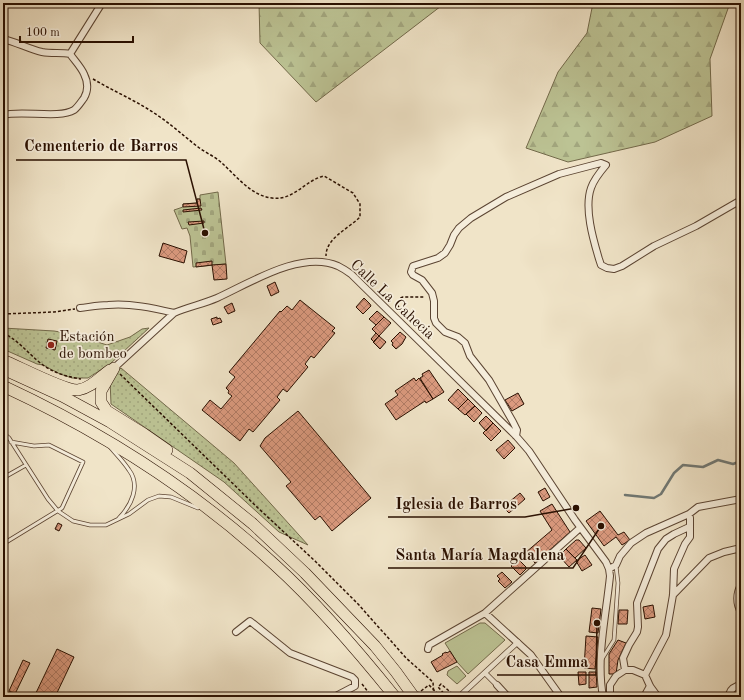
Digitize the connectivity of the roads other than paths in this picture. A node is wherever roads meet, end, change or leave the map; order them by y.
1 (102, 3) edge
2 (3, 39) edge
3 (70, 54) junction
4 (3, 115) edge
5 (741, 200) edge
6 (80, 308) road end
7 (174, 313) junction
8 (3, 360) edge
9 (114, 368) junction
10 (3, 369) edge
11 (3, 386) edge
12 (3, 433) edge
13 (100, 436) junction
14 (516, 436) junction
15 (11, 442) junction
16 (26, 465) junction
17 (190, 473) junction
18 (3, 478) edge
19 (741, 499) edge
20 (58, 511) junction
21 (689, 514) junction
22 (215, 515) junction
23 (116, 520) junction
24 (689, 527) junction
25 (580, 528) junction
26 (3, 544) edge
27 (741, 548) edge
28 (616, 565) junction
29 (609, 569) junction
30 (741, 585) edge
31 (672, 595) junction
32 (741, 612) edge
33 (485, 613) junction
34 (236, 632) dead end
35 (518, 642) junction
36 (428, 649) dead end
37 (600, 662) junction
38 (625, 670) junction
39 (396, 672) junction
40 (485, 673) junction
41 (645, 675) junction
42 (496, 685) joint
43 (650, 686) junction
44 (741, 687) edge
45 (389, 692) edge
46 (463, 694) dead end
47 (334, 697) edge
48 (395, 697) edge
49 (413, 697) edge
50 (418, 697) edge
51 (508, 697) edge
52 (561, 697) edge
53 (603, 697) edge
54 (610, 697) edge
55 (644, 697) edge
56 (658, 697) edge
57 (729, 697) edge

1 - 3 street
2 - 3 street
3 - 4 street
5 - 14 street
6 - 7 street
7 - 9 street, Calle La Cahecia
7 - 14 street, Calle La Cahecia
8 - 9 highway
9 - 17 highway
10 - 17 highway
11 - 13 highway
12 - 15 lane
13 - 22 highway
13 - 23 lane
14 - 25 street, Calle La Cahecia
15 - 16 lane
15 - 20 lane
16 - 18 lane
16 - 20 lane
17 - 39 highway
19 - 21 street
20 - 23 lane
20 - 26 lane
21 - 24 street
21 - 28 street
22 - 23 lane
22 - 45 highway
24 - 31 street
24 - 38 street
25 - 29 street, Calle La Cahecia
25 - 33 street
27 - 31 street
28 - 29 street
28 - 37 lane
29 - 37 street
30 - 32 street
31 - 41 street
33 - 35 street
33 - 36 street
34 - 47 street
35 - 40 street
35 - 52 street
37 - 53 street
38 - 41 street
38 - 54 street
39 - 49 highway
39 - 50 highway
40 - 42 street
40 - 46 street
41 - 43 street
42 - 51 street
43 - 55 street
43 - 56 street
44 - 57 street
45 - 48 highway

